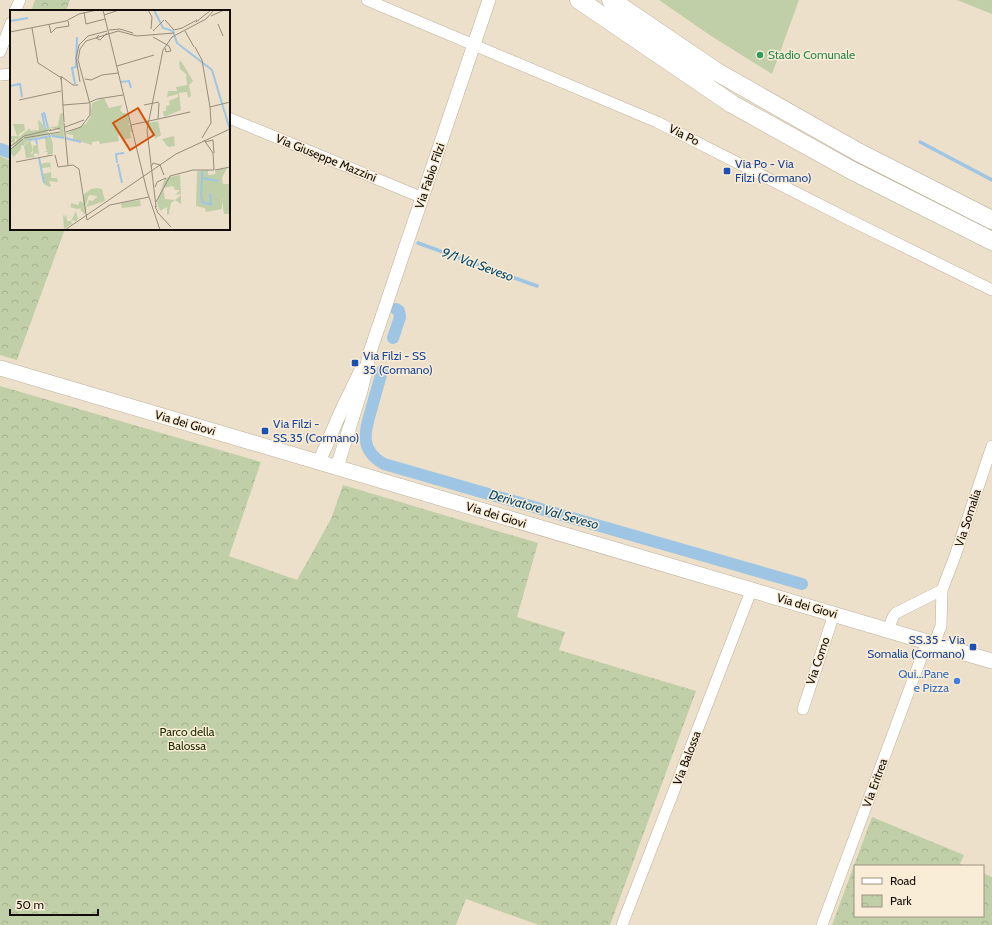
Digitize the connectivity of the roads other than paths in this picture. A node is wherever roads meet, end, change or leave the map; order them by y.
1 (20, 0) edge
2 (367, 0) edge
3 (489, 0) edge
4 (579, 0) edge
5 (611, 0) edge
6 (15, 10) edge
7 (10, 25) edge
8 (474, 45) junction
9 (0, 52) edge
10 (10, 74) edge
11 (0, 75) edge
12 (230, 118) edge
13 (423, 198) junction
14 (992, 220) edge
15 (992, 241) edge
16 (992, 290) edge
17 (370, 352) junction
18 (0, 368) edge
19 (992, 446) edge
20 (319, 462) junction
21 (337, 467) junction
22 (942, 590) junction
23 (752, 591) junction
24 (834, 614) junction
25 (888, 630) junction
26 (930, 643) junction
27 (992, 661) edge
28 (803, 709) dead end
29 (622, 925) edge
30 (822, 925) edge

1 - 6 street
2 - 8 street, Via Po
3 - 8 street, Via Fabio Filzi
4 - 15 highway
5 - 14 highway
7 - 9 street
8 - 13 street, Via Fabio Filzi
8 - 16 street, Via Po
10 - 11 street
12 - 13 street, Via Giuseppe Mazzini
13 - 17 street, Via Fabio Filzi
17 - 20 street, Via Fabio Filzi
17 - 21 street, Via Fabio Filzi
18 - 20 main road, Via dei Giovi
19 - 22 street, Via Somalia
20 - 21 main road, Via dei Giovi
21 - 23 main road, Via dei Giovi
22 - 25 street
22 - 26 street, Via Somalia
23 - 24 main road, Via dei Giovi
23 - 29 street, Via Balossa
24 - 25 main road, Via dei Giovi
24 - 28 street, Via Como
25 - 26 main road, Via dei Giovi
26 - 27 main road, Via dei Giovi
26 - 30 street, Via Eritrea

